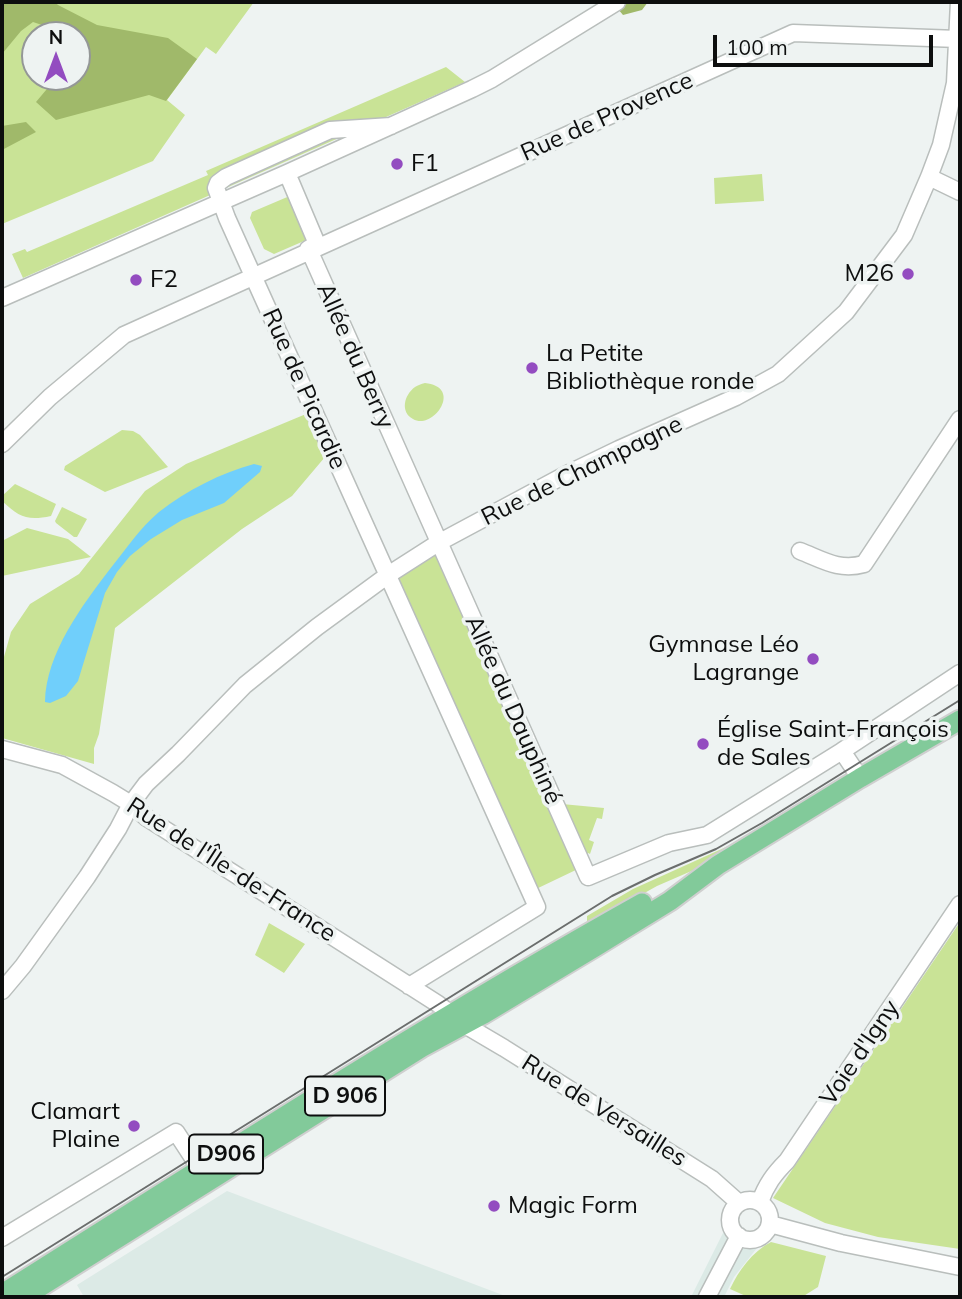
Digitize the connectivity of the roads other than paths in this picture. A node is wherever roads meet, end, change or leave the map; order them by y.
1 (617, 2) edge
2 (959, 2) edge
3 (958, 39) junction
4 (391, 126) junction
5 (287, 173) junction
6 (929, 177) junction
7 (960, 192) edge
8 (220, 202) junction
9 (310, 252) junction
10 (254, 277) junction
11 (2, 298) edge
12 (960, 419) edge
13 (2, 444) edge
14 (438, 543) junction
15 (800, 551) dead end
16 (388, 575) junction
17 (960, 673) edge
18 (960, 720) edge
19 (2, 749) edge
20 (842, 751) junction
21 (860, 778) junction
22 (131, 804) junction
23 (960, 904) edge
24 (410, 986) junction
25 (2, 991) edge
26 (458, 1020) junction
27 (202, 1177) junction
28 (760, 1202) junction
29 (739, 1203) junction
30 (770, 1224) junction
31 (739, 1236) junction
32 (2, 1238) edge
33 (960, 1268) edge
34 (46, 1291) edge
35 (2, 1294) edge
36 (23, 1297) edge
37 (707, 1297) edge

1 - 4 street
2 - 3 street, Rue de Champagne
3 - 6 street, Rue de Champagne
3 - 9 street, Rue de Provence
4 - 5 street
4 - 8 street
5 - 8 street
5 - 9 street, Allée du Berry
6 - 7 street
6 - 14 street, Rue de Champagne
8 - 10 street, Rue de Picardie
8 - 11 street
9 - 10 street, Rue de Provence
9 - 14 street, Allée du Berry
10 - 13 street, Rue de Provence
10 - 16 street, Rue de Picardie
12 - 15 street
14 - 16 street, Rue de Champagne
14 - 20 street, Allée du Dauphiné
16 - 22 street, Rue de Champagne
16 - 24 street, Rue de Picardie
17 - 20 street
18 - 21 main road, D 906
19 - 22 street, Rue de l'Île-de-France
20 - 21 street
21 - 26 main road, D 906
22 - 24 street, Rue de l'Île-de-France
22 - 25 street, Rue de Champagne
23 - 28 street, Voie d'Igny
24 - 26 street, Rue de l'Île-de-France
26 - 27 main road, D 906
26 - 29 street, Rue de Versailles
27 - 32 street
27 - 34 main road, D 906
27 - 35 main road, D906
28 - 29 street
28 - 30 street
29 - 31 street
30 - 31 street
30 - 33 street
31 - 37 street
34 - 36 main road, D 906

